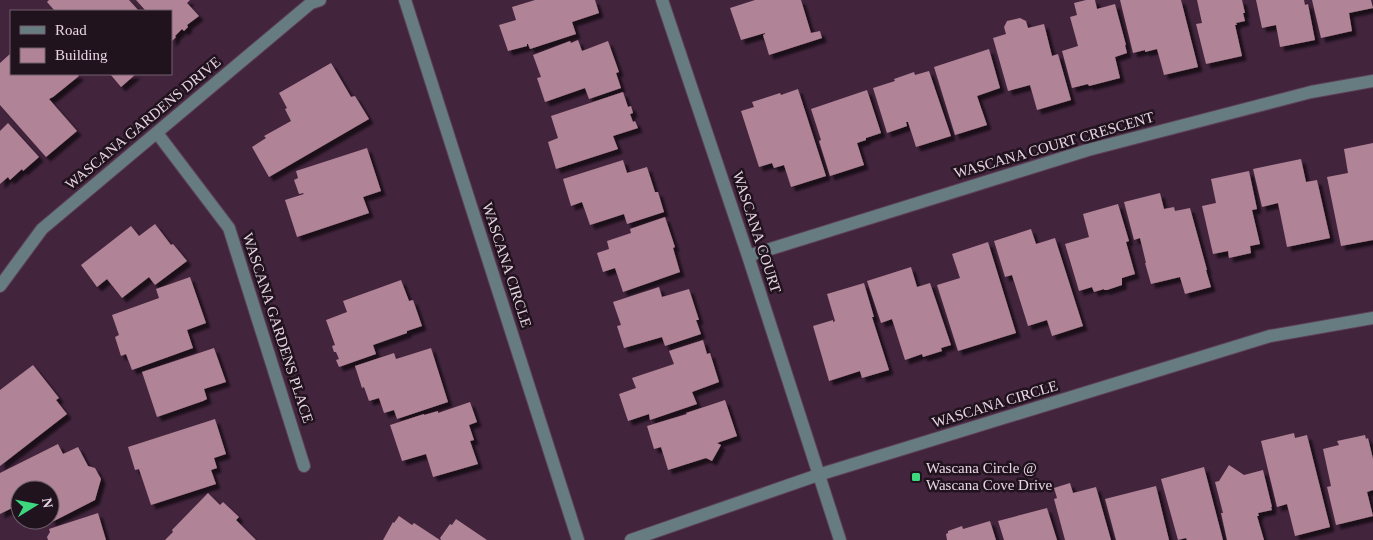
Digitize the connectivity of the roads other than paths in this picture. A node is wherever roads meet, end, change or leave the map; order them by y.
1 (320, 0) edge
2 (405, 0) edge
3 (662, 0) edge
4 (1373, 81) edge
5 (157, 133) junction
6 (748, 256) junction
7 (0, 286) edge
8 (1373, 318) edge
9 (304, 466) dead end
10 (818, 475) junction
11 (578, 540) edge
12 (631, 540) edge
13 (840, 540) edge

1 - 5 street, WASCANA GARDENS DRIVE
2 - 11 street, WASCANA CIRCLE
3 - 6 street, WASCANA COURT
4 - 6 street, WASCANA COURT CRESCENT
5 - 7 street, WASCANA GARDENS DRIVE
5 - 9 street, WASCANA GARDENS PLACE
6 - 10 street, WASCANA COURT
8 - 10 street, WASCANA CIRCLE
10 - 12 street, WASCANA CIRCLE
10 - 13 street, WASCANA COURT

